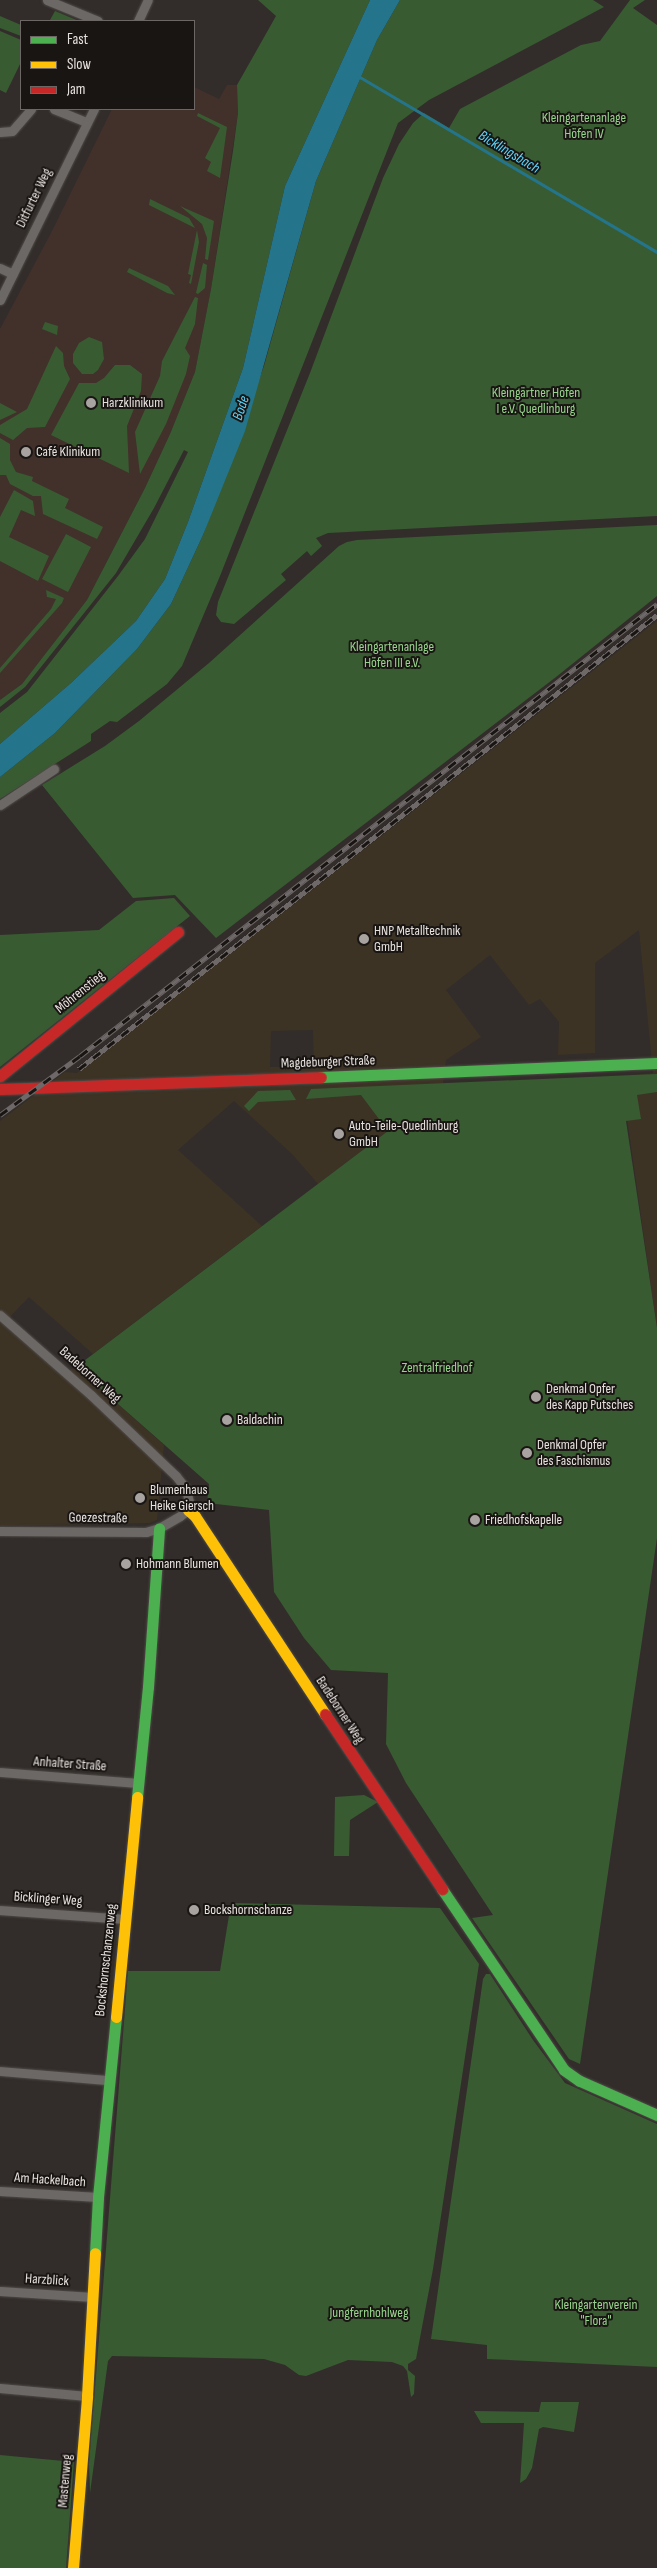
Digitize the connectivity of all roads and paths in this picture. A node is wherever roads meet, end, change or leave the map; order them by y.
1 (47, 0) edge
2 (148, 0) edge
3 (84, 18) edge
4 (138, 20) edge
5 (30, 110) edge
6 (57, 110) edge
7 (93, 110) edge
8 (87, 122) junction
9 (0, 132) edge
10 (0, 268) edge
11 (13, 274) junction
12 (0, 300) edge
13 (54, 769) dead end
14 (0, 805) edge
15 (178, 932) dead end
16 (657, 1062) edge
17 (0, 1076) edge
18 (0, 1089) edge
19 (0, 1315) edge
20 (188, 1510) junction
21 (159, 1528) junction
22 (0, 1531) edge
23 (0, 1772) edge
24 (137, 1783) junction
25 (0, 1910) edge
26 (124, 1919) junction
27 (0, 2071) edge
28 (108, 2080) junction
29 (657, 2116) edge
30 (0, 2191) edge
31 (98, 2197) junction
32 (0, 2291) edge
33 (93, 2298) junction
34 (0, 2388) edge
35 (87, 2396) junction
36 (73, 2568) edge

1 - 3 street
2 - 4 street
5 - 9 street
6 - 8 street
7 - 8 street, Ditfurter Weg
8 - 11 street, Ditfurter Weg
10 - 11 street
11 - 12 street, Ditfurter Weg
13 - 14 street
15 - 17 street, Möhrenstieg
16 - 18 street, Magdeburger Straße
19 - 20 street, Badeborner Weg
20 - 21 street, Goezestraße
20 - 29 street, Badeborner Weg
21 - 22 street, Goezestraße
21 - 24 street, Bockshornschanzenweg
23 - 24 street, Anhalter Straße
24 - 26 street, Bockshornschanzenweg
25 - 26 street, Bicklinger Weg
26 - 28 street, Bockshornschanzenweg
27 - 28 street
28 - 31 street, Bockshornschanzenweg
30 - 31 street, Am Hackelbach
31 - 33 street, Bockshornschanzenweg
32 - 33 street, Harzblick
33 - 35 street, Bockshornschanzenweg
34 - 35 street
35 - 36 street, Mastenweg

